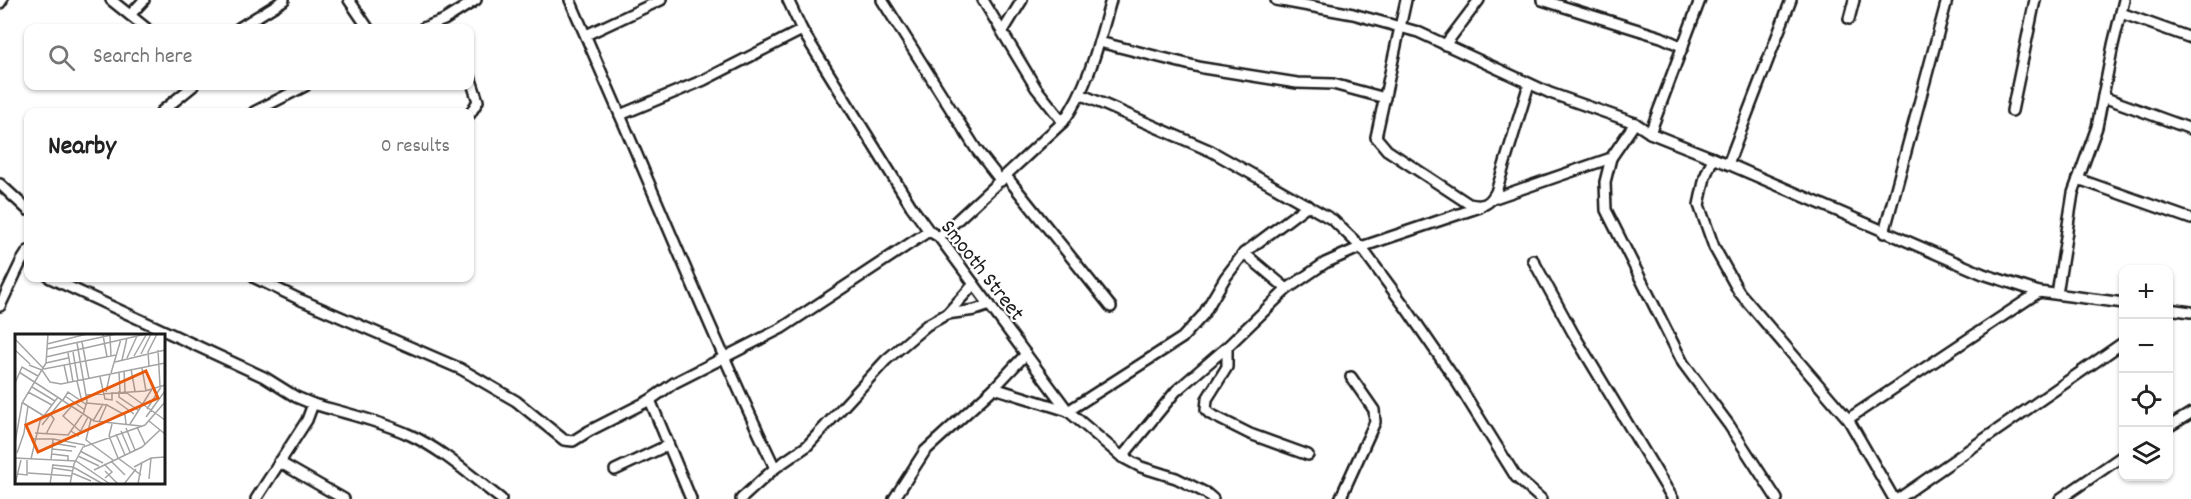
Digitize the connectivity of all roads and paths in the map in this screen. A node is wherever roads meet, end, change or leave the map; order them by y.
1 (111, 0) edge
2 (144, 0) edge
3 (284, 0) edge
4 (349, 0) edge
5 (476, 0) edge
6 (570, 0) edge
7 (661, 0) edge
8 (788, 0) edge
9 (882, 0) edge
10 (983, 0) edge
11 (1022, 0) edge
12 (1110, 0) edge
13 (1276, 0) edge
14 (1406, 0) edge
15 (1479, 0) edge
16 (1542, 0) edge
17 (1701, 0) edge
18 (1791, 0) edge
19 (1854, 0) edge
20 (1947, 0) edge
21 (2035, 0) edge
22 (2124, 0) edge
23 (2121, 13) junction
24 (130, 15) junction
25 (1849, 19) dead end
26 (141, 24) edge
27 (245, 24) edge
28 (365, 24) edge
29 (445, 24) edge
30 (1401, 27) junction
31 (802, 30) junction
32 (1003, 31) junction
33 (586, 35) junction
34 (2191, 38) edge
35 (1099, 42) junction
36 (1445, 45) junction
37 (1683, 46) junction
38 (1529, 84) junction
39 (474, 89) edge
40 (188, 90) edge
41 (297, 90) edge
42 (1080, 94) junction
43 (2103, 97) junction
44 (1385, 98) junction
45 (166, 108) edge
46 (262, 108) edge
47 (474, 108) edge
48 (2012, 111) dead end
49 (620, 116) junction
50 (1063, 122) junction
51 (1635, 123) junction
52 (2191, 129) edge
53 (1650, 133) junction
54 (1611, 158) junction
55 (1713, 158) junction
56 (1728, 164) junction
57 (1003, 179) junction
58 (2078, 179) junction
59 (0, 184) edge
60 (1492, 199) junction
61 (1308, 205) junction
62 (24, 206) edge
63 (1480, 207) junction
64 (2191, 219) edge
65 (929, 231) junction
66 (1884, 233) junction
67 (939, 237) junction
68 (1361, 247) junction
69 (1244, 253) junction
70 (1533, 260) dead end
71 (24, 266) edge
72 (59, 282) edge
73 (263, 282) edge
74 (974, 284) junction
75 (1287, 289) junction
76 (2039, 292) junction
77 (2056, 294) junction
78 (2119, 302) edge
79 (990, 305) junction
80 (0, 306) edge
81 (1111, 307) dead end
82 (2173, 310) edge
83 (2191, 312) edge
84 (947, 314) junction
85 (2119, 345) edge
86 (1227, 346) junction
87 (1026, 354) junction
88 (723, 359) junction
89 (1351, 377) dead end
90 (994, 388) junction
91 (650, 399) junction
92 (313, 404) junction
93 (1068, 411) junction
94 (2191, 413) edge
95 (1848, 419) junction
96 (2173, 424) edge
97 (668, 445) junction
98 (1308, 454) dead end
99 (1122, 457) junction
100 (2119, 458) edge
101 (279, 462) junction
102 (775, 468) junction
103 (615, 470) dead end
104 (256, 499) edge
105 (344, 499) edge
106 (501, 499) edge
107 (691, 499) edge
108 (741, 499) edge
109 (894, 499) edge
110 (1213, 499) edge
111 (1340, 499) edge
112 (1541, 499) edge
113 (1673, 499) edge
114 (1777, 499) edge
115 (1896, 499) edge
116 (2060, 499) edge

1 - 24 street
2 - 24 street
3 - 27 street
4 - 28 street
5 - 29 street
6 - 33 street
7 - 33 street
8 - 31 street, Smooth Street
9 - 57 street
10 - 32 street
11 - 32 street
12 - 35 street
13 - 30 street
14 - 30 street
15 - 36 street
16 - 37 street
17 - 37 street
18 - 56 street
19 - 25 street
20 - 66 street
21 - 48 street
22 - 23 street
23 - 34 street
23 - 43 street
24 - 26 street
30 - 36 street
30 - 44 street
31 - 49 street
31 - 65 street, Smooth Street
32 - 50 street
33 - 49 street
35 - 42 street
35 - 44 street
36 - 38 street
37 - 53 street
38 - 51 street
38 - 60 street
39 - 47 street
40 - 45 street
41 - 46 street
42 - 50 street
42 - 61 street
43 - 52 street
43 - 58 street
44 - 63 street
49 - 88 street
50 - 57 street
51 - 53 street
51 - 54 street
53 - 55 street
54 - 60 street
54 - 114 street
55 - 56 street
55 - 95 street
56 - 66 street
57 - 67 street
57 - 81 street
58 - 64 street
58 - 77 street
59 - 62 street
60 - 63 street
61 - 68 street
61 - 69 street
63 - 68 street
65 - 67 street, Smooth Street
65 - 88 street
66 - 76 street
67 - 74 street, Smooth Street
68 - 75 street
68 - 112 street
69 - 75 street
69 - 93 street
70 - 113 street
71 - 80 street
72 - 92 street
73 - 91 street
74 - 79 street, Smooth Street
74 - 84 street
75 - 86 street
76 - 77 street
76 - 95 street
77 - 78 street
79 - 84 street
79 - 87 street, Smooth Street
82 - 83 street
84 - 102 street
85 - 115 street
86 - 98 street
86 - 99 street
87 - 90 street
87 - 93 street, Smooth Street
88 - 91 street
88 - 102 street
89 - 111 street
90 - 93 street
90 - 109 street
91 - 97 street
92 - 101 street
92 - 106 street
93 - 99 street, Smooth Street
94 - 96 street
95 - 115 street
97 - 103 street
97 - 107 street
99 - 110 street, Smooth Street
100 - 116 street
101 - 104 street
101 - 105 street
102 - 108 street

